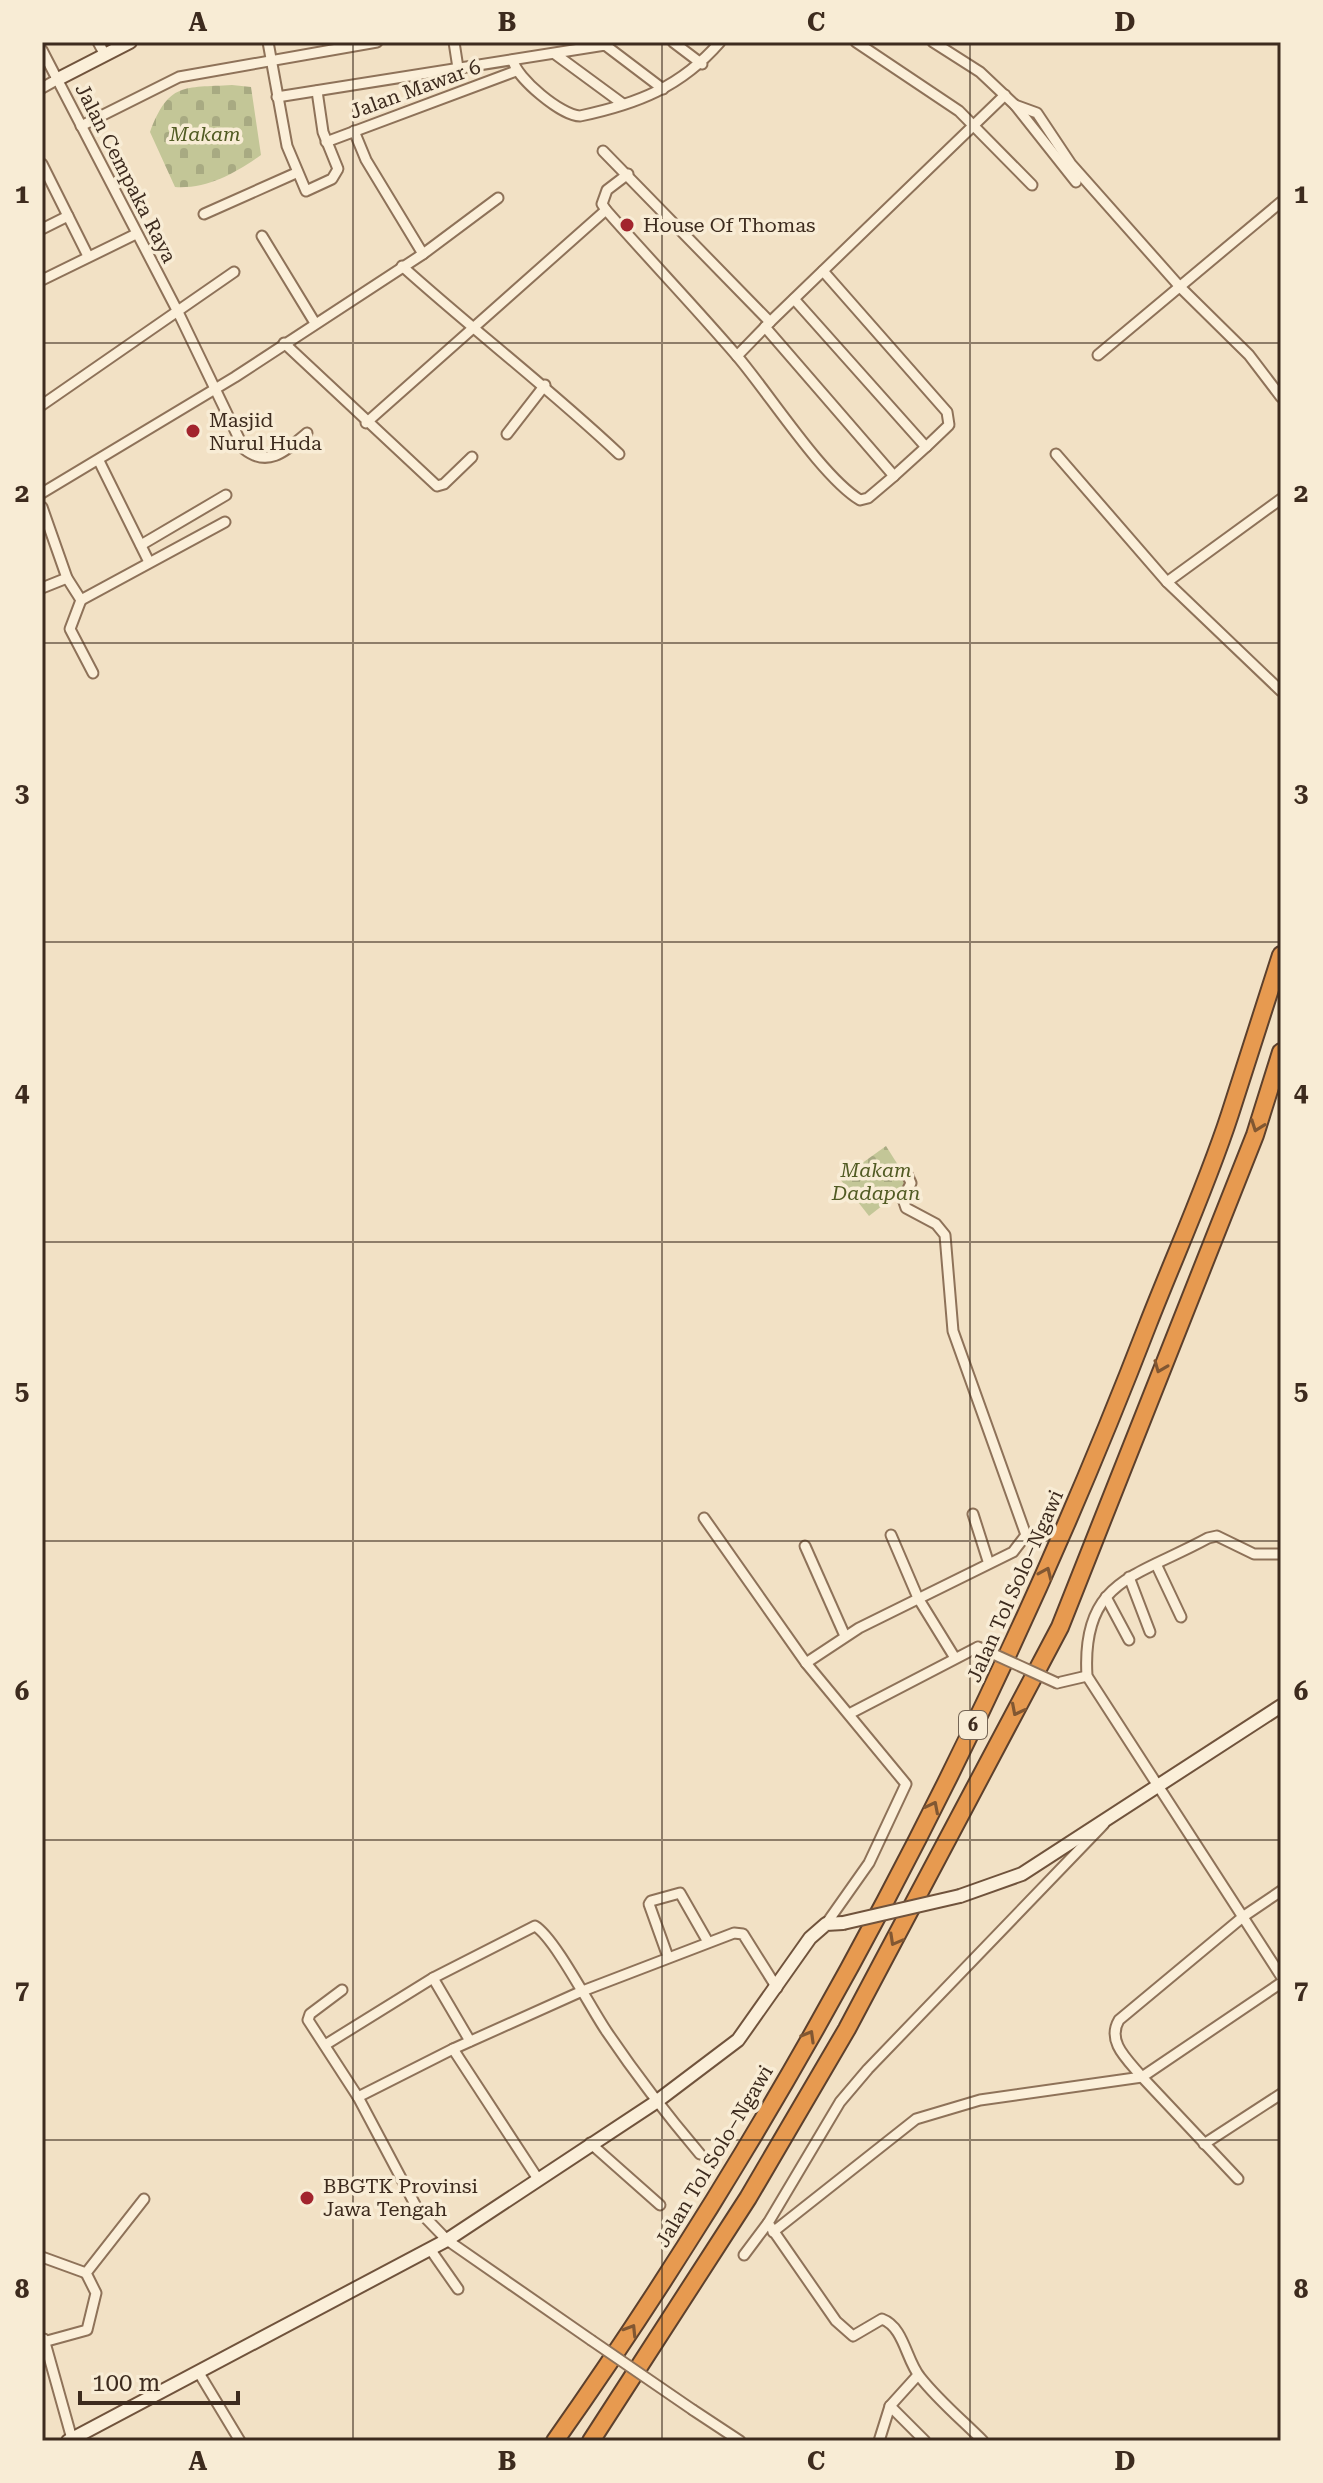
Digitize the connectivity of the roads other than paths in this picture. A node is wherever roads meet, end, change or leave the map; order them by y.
1 (98, 42) edge
2 (130, 42) edge
3 (268, 42) edge
4 (377, 42) edge
5 (454, 42) edge
6 (673, 42) edge
7 (720, 42) edge
8 (856, 42) edge
9 (933, 42) edge
10 (42, 50) edge
11 (555, 54) junction
12 (105, 55) junction
13 (271, 59) junction
14 (702, 64) junction
15 (514, 66) junction
16 (458, 68) junction
17 (58, 79) junction
18 (42, 88) edge
19 (663, 89) junction
20 (317, 91) junction
21 (1005, 95) junction
22 (277, 97) junction
23 (623, 104) junction
24 (1015, 105) junction
25 (81, 126) junction
26 (974, 126) junction
27 (354, 131) junction
28 (326, 142) junction
29 (603, 151) dead end
30 (42, 164) edge
31 (296, 173) junction
32 (628, 174) junction
33 (1076, 182) dead end
34 (1032, 185) dead end
35 (498, 198) dead end
36 (1281, 202) edge
37 (606, 210) junction
38 (204, 214) dead end
39 (68, 216) junction
40 (42, 229) edge
41 (136, 234) junction
42 (262, 236) dead end
43 (423, 254) junction
44 (88, 256) junction
45 (402, 266) junction
46 (823, 271) junction
47 (234, 272) dead end
48 (42, 280) edge
49 (1181, 288) junction
50 (794, 299) junction
51 (178, 312) junction
52 (315, 323) junction
53 (768, 325) junction
54 (474, 331) junction
55 (284, 343) junction
56 (1098, 355) dead end
57 (737, 356) junction
58 (545, 385) junction
59 (215, 390) junction
60 (1281, 397) edge
61 (42, 405) edge
62 (366, 423) junction
63 (307, 433) dead end
64 (507, 434) dead end
65 (926, 447) junction
66 (619, 454) dead end
67 (1056, 454) dead end
68 (472, 457) dead end
69 (99, 461) junction
70 (894, 476) junction
71 (42, 493) edge
72 (226, 495) dead end
73 (1281, 499) edge
74 (42, 507) edge
75 (225, 522) dead end
76 (141, 545) junction
77 (149, 562) junction
78 (67, 578) junction
79 (1167, 582) junction
80 (42, 588) edge
81 (81, 600) junction
82 (93, 673) dead end
83 (1281, 691) edge
84 (1281, 955) edge
85 (1281, 1052) edge
86 (906, 1172) dead end
87 (973, 1514) dead end
88 (704, 1518) dead end
89 (891, 1535) dead end
90 (805, 1546) dead end
91 (1281, 1554) edge
92 (988, 1561) junction
93 (1156, 1564) junction
94 (1129, 1577) junction
95 (1106, 1597) junction
96 (918, 1598) junction
97 (1181, 1617) dead end
98 (1150, 1632) dead end
99 (845, 1636) junction
100 (1129, 1640) dead end
101 (955, 1658) junction
102 (806, 1663) junction
103 (1087, 1676) junction
104 (1281, 1706) edge
105 (851, 1713) junction
106 (1159, 1788) junction
107 (1108, 1819) junction
108 (1281, 1891) edge
109 (1244, 1916) junction
110 (826, 1924) junction
111 (708, 1942) junction
112 (668, 1957) junction
113 (1281, 1976) edge
114 (433, 1978) junction
115 (1281, 1983) edge
116 (777, 1988) junction
117 (342, 1990) dead end
118 (580, 1992) junction
119 (470, 2041) junction
120 (325, 2045) junction
121 (453, 2049) junction
122 (1142, 2077) junction
123 (1281, 2094) edge
124 (358, 2097) junction
125 (656, 2102) junction
126 (590, 2143) junction
127 (1204, 2144) junction
128 (700, 2154) dead end
129 (538, 2179) junction
130 (1238, 2179) dead end
131 (144, 2199) dead end
132 (660, 2205) dead end
133 (768, 2223) junction
134 (773, 2232) junction
135 (447, 2240) junction
136 (430, 2249) junction
137 (744, 2255) dead end
138 (42, 2257) edge
139 (86, 2273) junction
140 (458, 2289) dead end
141 (44, 2340) edge
142 (199, 2373) junction
143 (918, 2375) junction
144 (890, 2406) junction
145 (70, 2440) edge
146 (240, 2441) edge
147 (555, 2441) edge
148 (591, 2441) edge
149 (740, 2441) edge
150 (879, 2441) edge
151 (925, 2441) edge
152 (983, 2441) edge

1 - 12 street
2 - 12 street
3 - 13 street
4 - 13 street
5 - 16 street
6 - 14 street
7 - 14 street
8 - 26 street
9 - 21 street
10 - 17 street, Jalan Cempaka Raya
11 - 15 street
11 - 19 street
11 - 23 street
12 - 17 street
13 - 22 street
13 - 25 street
14 - 19 street
15 - 16 street
15 - 23 street
15 - 27 street, Jalan Mawar 6
16 - 20 street
17 - 18 street
17 - 25 street, Jalan Cempaka Raya
19 - 23 street
20 - 22 street
20 - 28 street
21 - 24 street
21 - 26 street
22 - 31 street
24 - 33 street
24 - 49 street
25 - 41 street, Jalan Cempaka Raya
26 - 34 street
26 - 46 street
27 - 28 street, Jalan Mawar 6
27 - 43 street
28 - 31 street
29 - 32 street
30 - 39 street
31 - 38 street
32 - 37 street
32 - 53 street
35 - 43 street
36 - 49 street
37 - 54 street
37 - 57 street
39 - 40 street
39 - 44 street
41 - 44 street
41 - 51 street, Jalan Cempaka Raya
42 - 52 street
43 - 45 street
44 - 48 street
45 - 52 street
45 - 54 street
46 - 50 street
46 - 65 street
47 - 51 street
49 - 56 street
49 - 60 street
50 - 53 street
50 - 65 street
51 - 59 street, Jalan Cempaka Raya
51 - 61 street
52 - 55 street
53 - 57 street
53 - 70 street
54 - 58 street
54 - 62 street
55 - 59 street
55 - 62 street
57 - 70 street
58 - 64 street
58 - 66 street
59 - 63 street, Jalan Cempaka Raya
59 - 69 street
62 - 68 street
65 - 70 street
67 - 79 street
69 - 71 street
69 - 76 street
72 - 76 street
73 - 79 street
74 - 78 street
75 - 77 street
76 - 77 street
77 - 81 street
78 - 80 street
78 - 81 street
79 - 83 street
81 - 82 street
147 -> 84 highway, Jalan Tol Solo–Ngawi / 6
85 -> 148 highway, 6
86 - 92 street
87 - 92 street
88 - 102 street
89 - 96 street
90 - 99 street
91 - 93 street
92 - 96 street
93 - 94 street
93 - 97 street
94 - 95 street
94 - 98 street
95 - 100 street
95 - 103 street
96 - 99 street
96 - 101 street
99 - 102 street
101 - 103 street, bridge
101 - 105 street
102 - 105 street
103 - 106 street
104 - 106 street
105 - 110 street
106 - 107 street
106 - 109 street
107 - 110 street, bridge
107 - 133 street
108 - 109 street
109 - 113 street
109 - 122 street
110 - 116 street
111 - 112 street
111 - 112 street
111 - 116 street
112 - 118 street
114 - 118 street
114 - 119 street
114 - 120 street
115 - 122 street
116 - 125 street
117 - 120 street
118 - 119 street
118 - 125 street
119 - 121 street
120 - 124 street
121 - 124 street
121 - 129 street
122 - 127 street
122 - 134 street
123 - 127 street
124 - 135 street
125 - 126 street
125 - 128 street
126 - 129 street
126 - 132 street
127 - 130 street
129 - 135 street
131 - 139 street
133 - 134 street
133 - 137 street
134 - 143 street
135 - 136 street
135 - 149 street, bridge
136 - 140 street
136 - 142 street
138 - 139 street
139 - 141 street
141 - 145 street
142 - 145 street
142 - 146 street
143 - 144 street
143 - 152 street
144 - 150 street
144 - 151 street

